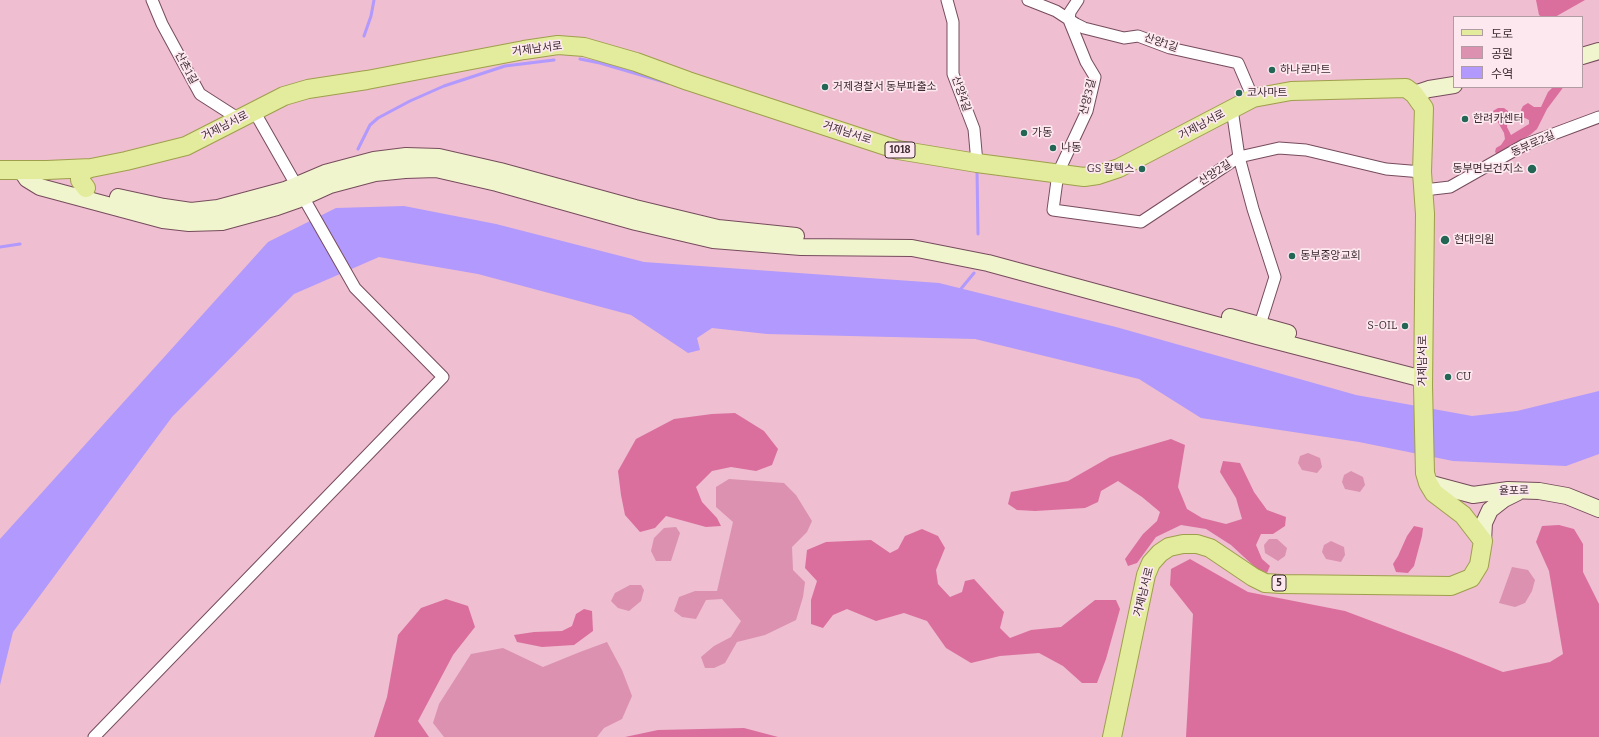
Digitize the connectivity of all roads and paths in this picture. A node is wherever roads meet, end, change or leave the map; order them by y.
1 (152, 0) edge
2 (946, 0) edge
3 (1028, 0) edge
4 (1078, 0) edge
5 (1069, 20) junction
6 (1599, 51) edge
7 (1583, 56) edge
8 (1453, 86) edge
9 (1414, 94) junction
10 (1253, 98) junction
11 (1232, 110) junction
12 (254, 111) junction
13 (1599, 117) edge
14 (238, 119) junction
15 (1239, 157) junction
16 (977, 163) junction
17 (91, 168) junction
18 (0, 170) edge
19 (1422, 172) junction
20 (1058, 173) junction
21 (0, 175) edge
22 (31, 175) junction
23 (86, 188) junction
24 (1424, 190) junction
25 (303, 197) junction
26 (1258, 331) junction
27 (1423, 381) junction
28 (1426, 478) junction
29 (1523, 490) junction
30 (1599, 509) edge
31 (1483, 541) junction
32 (94, 737) edge
33 (1112, 737) edge

1 - 14 street, 산촌1길
2 - 16 street, 산양4길
3 - 5 street, 산양1길
4 - 5 street
5 - 10 street, 산양1길
5 - 20 street, 산양3길
6 - 7 street
8 - 9 street
9 - 10 main road, 거제남서로 / 1018
9 - 19 main road, 거제남서로
10 - 11 main road, 거제남서로 / 1018
11 - 15 street
11 - 20 main road, 거제남서로 / 1018
12 - 14 main road, 거제남서로 / 1018
12 - 16 main road, 거제남서로 / 1018
12 - 25 street
13 - 24 street, 동부로2길
14 - 17 main road, 거제남서로 / 1018
15 - 19 street, 산양2길
15 - 20 street, 산양2길
15 - 26 street
16 - 20 main road, 거제남서로 / 1018
17 - 22 main road, 거제남서로
17 - 23 main road
18 - 22 main road, 거제남서로
19 - 24 main road, 거제남서로
21 - 22 street
22 - 23 street
22 - 25 street
23 - 25 street
24 - 27 main road, 거제남서로
25 - 26 street
25 - 32 street
26 - 27 street
26 - 27 street
27 - 28 main road, 거제남서로
28 - 29 street, 율포로
28 - 31 main road
29 - 30 street, 율포로
29 - 31 street
31 - 33 main road, 거제남서로 / 5

